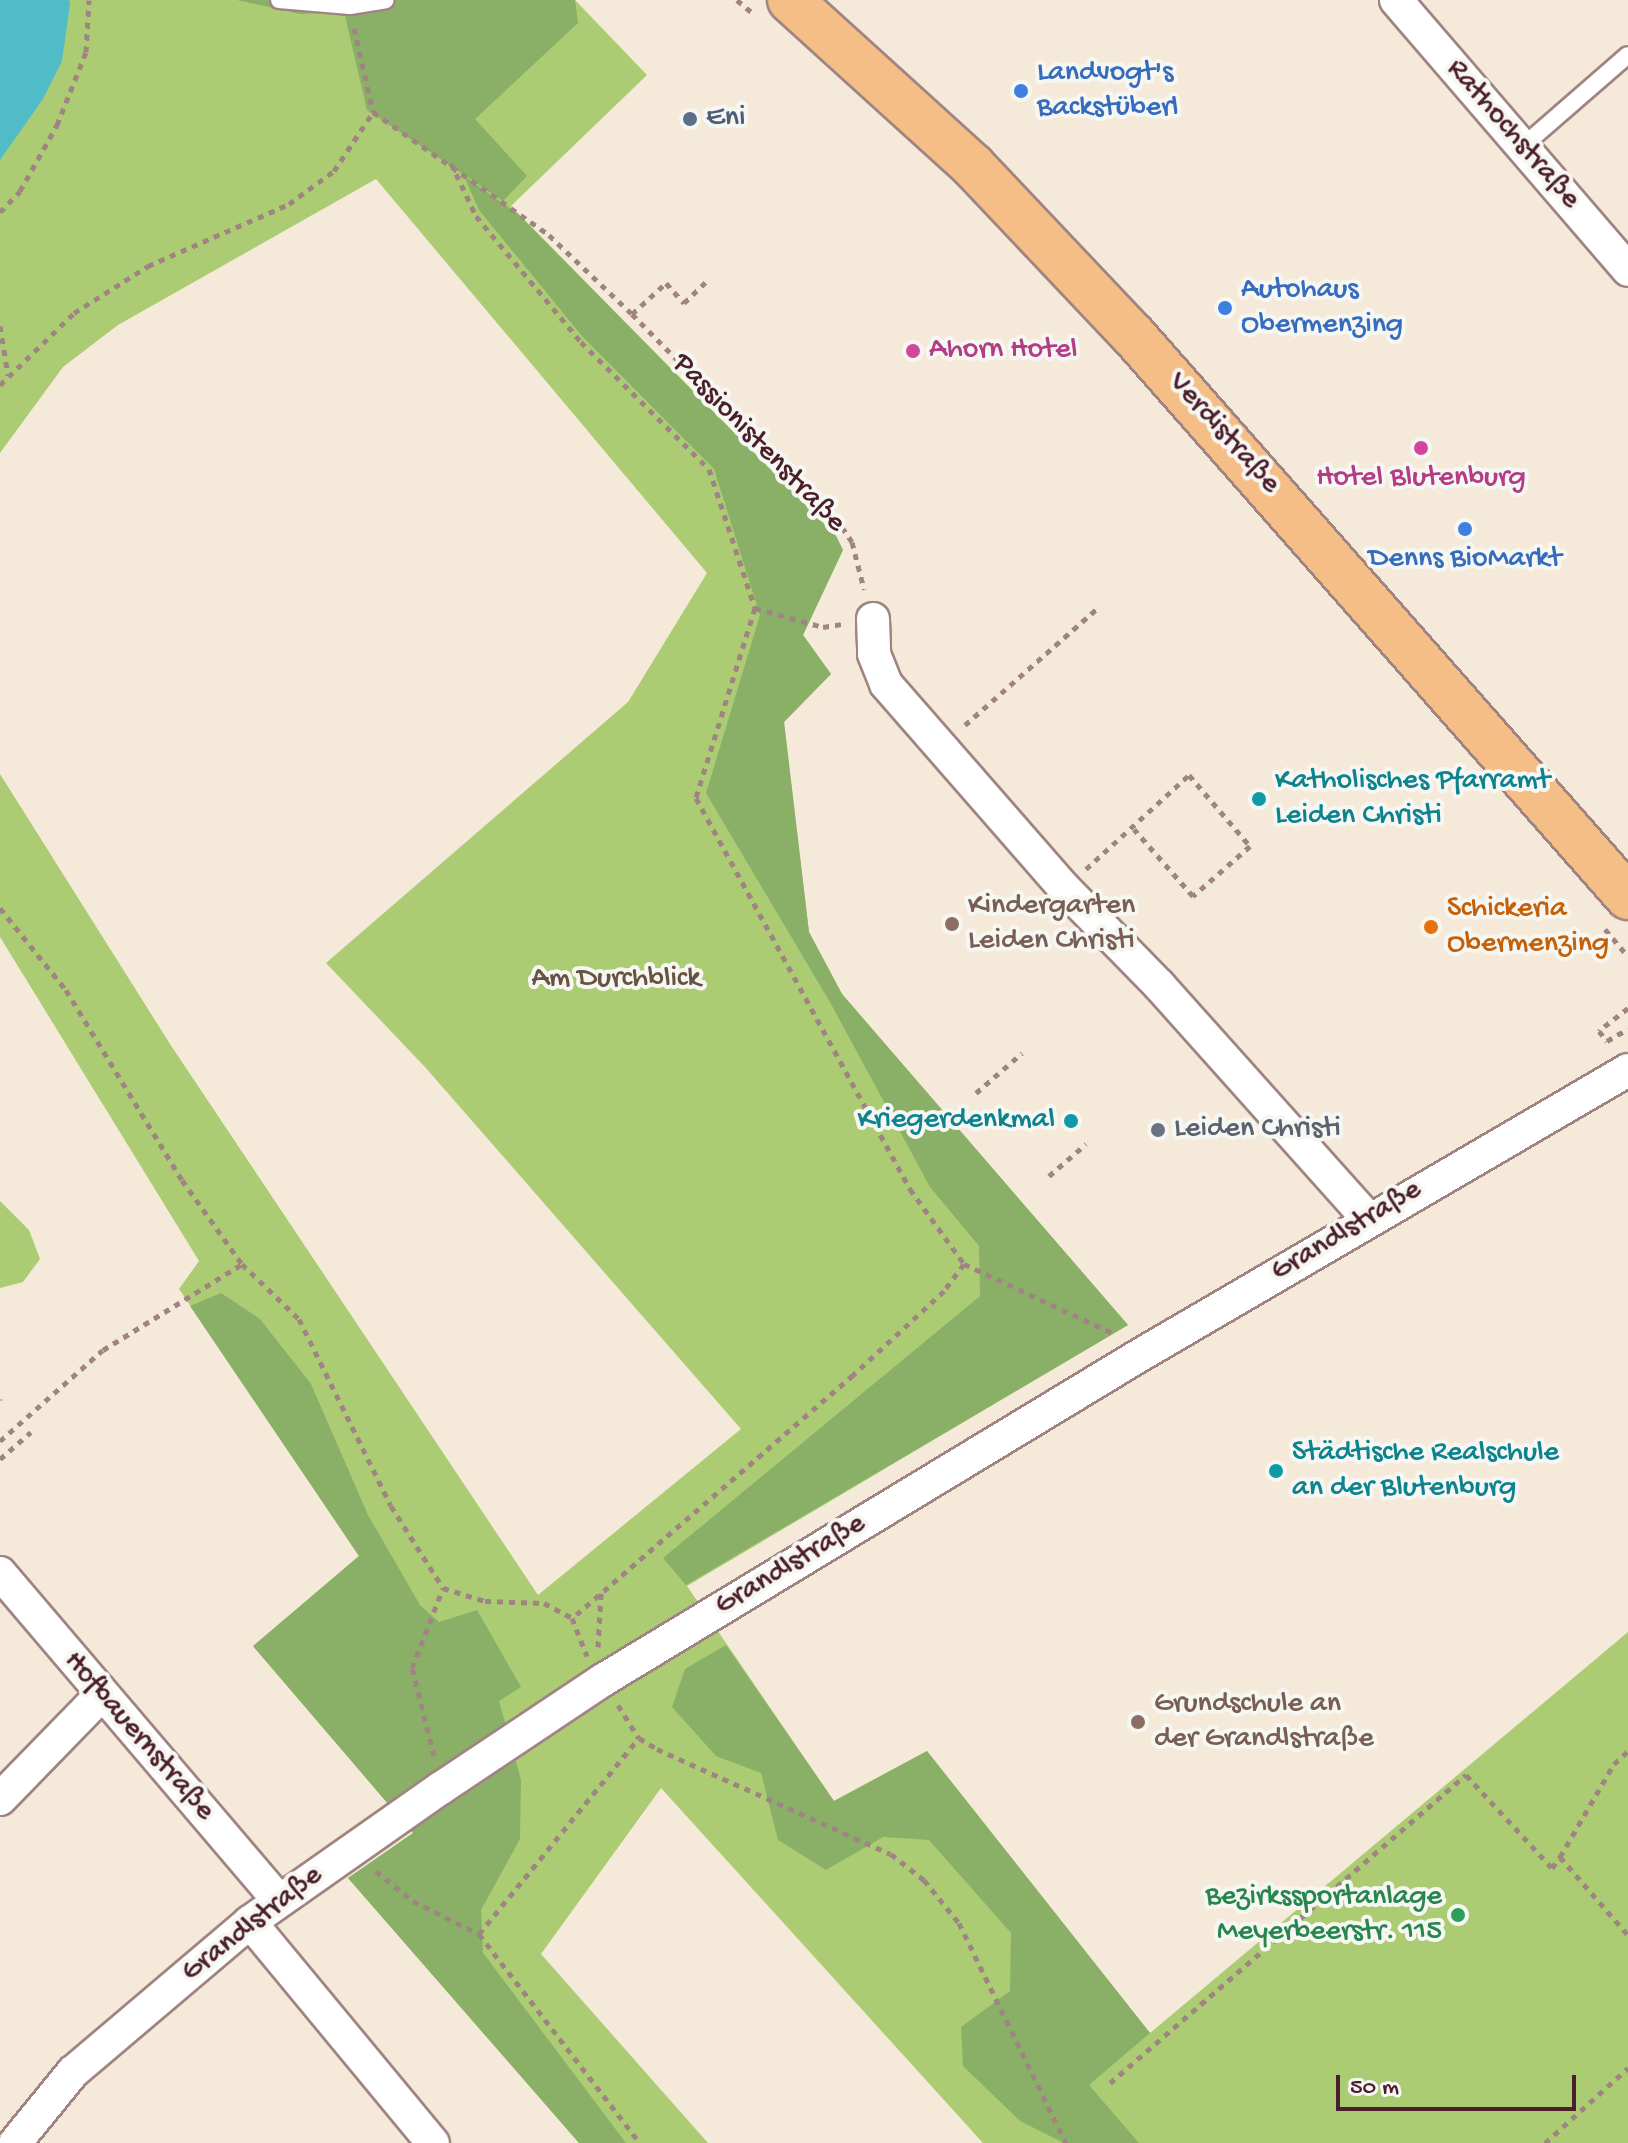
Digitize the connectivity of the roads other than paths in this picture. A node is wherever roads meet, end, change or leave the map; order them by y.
1 (279, 0) edge
2 (386, 0) edge
3 (790, 0) edge
4 (1396, 0) edge
5 (1628, 55) edge
6 (1522, 147) junction
7 (1628, 270) edge
8 (873, 619) road end
9 (1628, 897) edge
10 (1628, 1070) edge
11 (1368, 1219) junction
12 (0, 1573) edge
13 (101, 1695) junction
14 (0, 1799) edge
15 (278, 1900) junction
16 (250, 1922) junction
17 (15, 2143) edge
18 (433, 2143) edge

1 - 2 lane
3 - 9 main road, Verdistraße
4 - 6 street, Rathochstraße
5 - 6 lane
6 - 7 street, Rathochstraße
8 - 11 street
10 - 11 street, Grandlstraße
11 - 15 street, Grandlstraße
12 - 13 street, Hofbauernstraße
13 - 14 street
13 - 15 street, Hofbauernstraße
15 - 16 street, Grandlstraße
16 - 17 street, Grandlstraße
16 - 18 street

